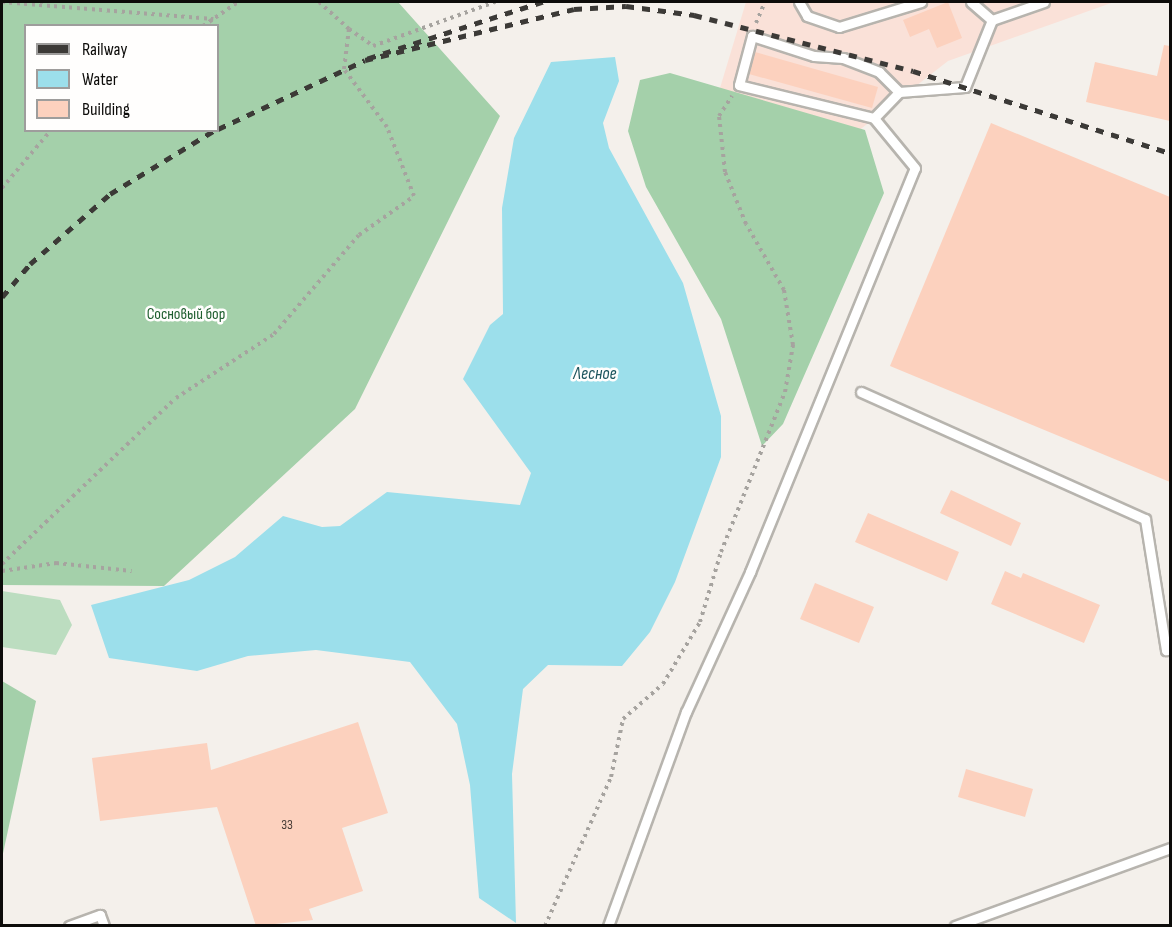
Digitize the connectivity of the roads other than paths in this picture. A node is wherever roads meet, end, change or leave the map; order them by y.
1 (799, 2) edge
2 (921, 2) edge
3 (971, 2) edge
4 (1044, 2) edge
5 (992, 20) junction
6 (899, 92) junction
7 (874, 118) junction
8 (861, 392) dead end
9 (1170, 650) edge
10 (1170, 848) edge
11 (69, 926) edge
12 (104, 926) edge
13 (608, 926) edge
14 (955, 926) edge

1 - 2 lane
3 - 5 lane
4 - 5 lane
5 - 6 lane
6 - 7 lane
6 - 7 lane
7 - 13 lane
8 - 9 lane
10 - 14 lane
11 - 12 lane

